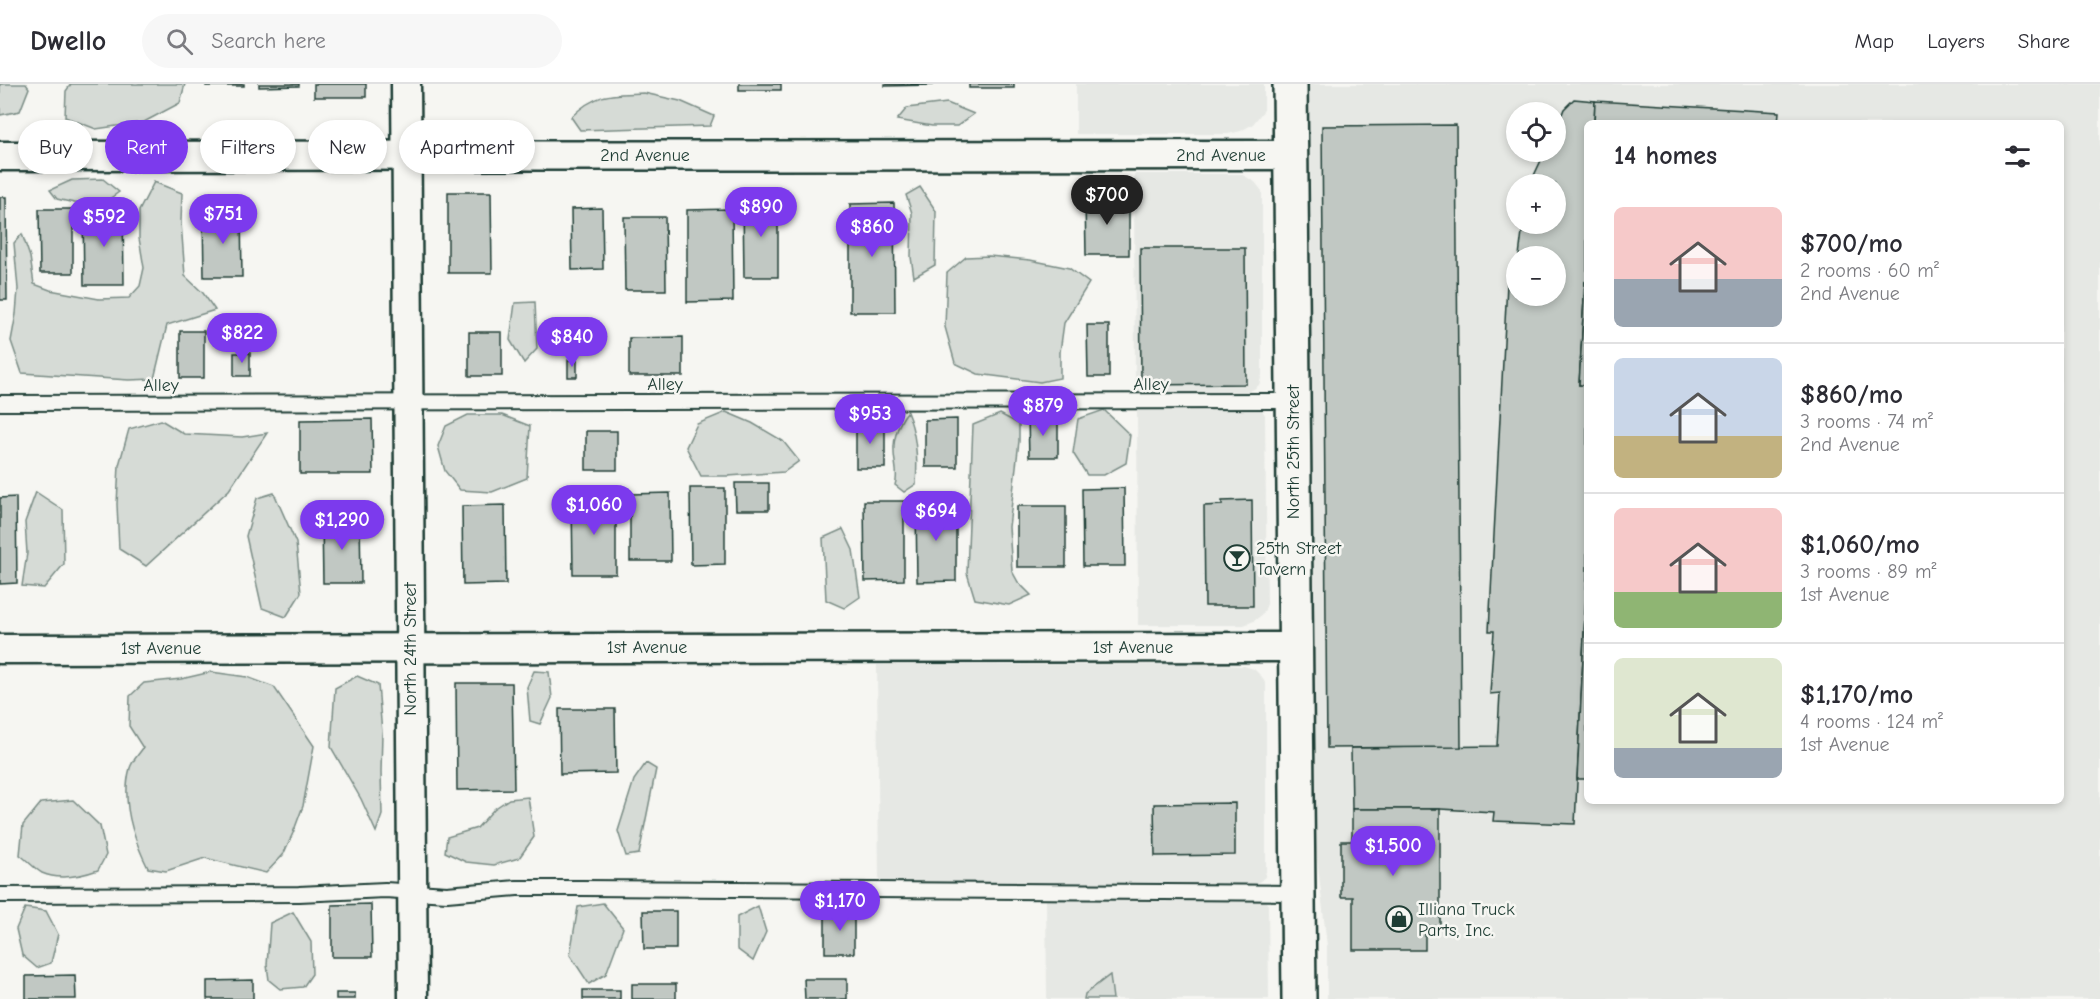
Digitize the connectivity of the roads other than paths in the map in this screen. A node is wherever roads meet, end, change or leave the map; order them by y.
1 (406, 84) edge
2 (1290, 84) edge
3 (406, 120) edge
4 (1291, 155) junction
5 (0, 156) edge
6 (399, 156) edge
7 (535, 156) edge
8 (407, 174) edge
9 (1293, 401) junction
10 (409, 402) junction
11 (0, 403) edge
12 (1295, 647) junction
13 (410, 648) junction
14 (0, 649) edge
15 (412, 892) junction
16 (1297, 893) junction
17 (0, 895) edge
18 (413, 999) edge
19 (1299, 999) edge

1 - 3 street, North 24th Street
2 - 4 street, North 25th Street
4 - 7 street, 2nd Avenue
4 - 9 street, North 25th Street
5 - 6 street, 2nd Avenue
8 - 10 street, North 24th Street
9 - 10 lane, Alley
9 - 12 street, North 25th Street
10 - 11 lane, Alley
10 - 13 street, North 24th Street
12 - 13 street, 1st Avenue
12 - 16 street, North 25th Street
13 - 14 street, 1st Avenue
13 - 15 street, North 24th Street
15 - 16 lane
15 - 17 lane
15 - 18 street, North 24th Street
16 - 19 street, North 25th Street

